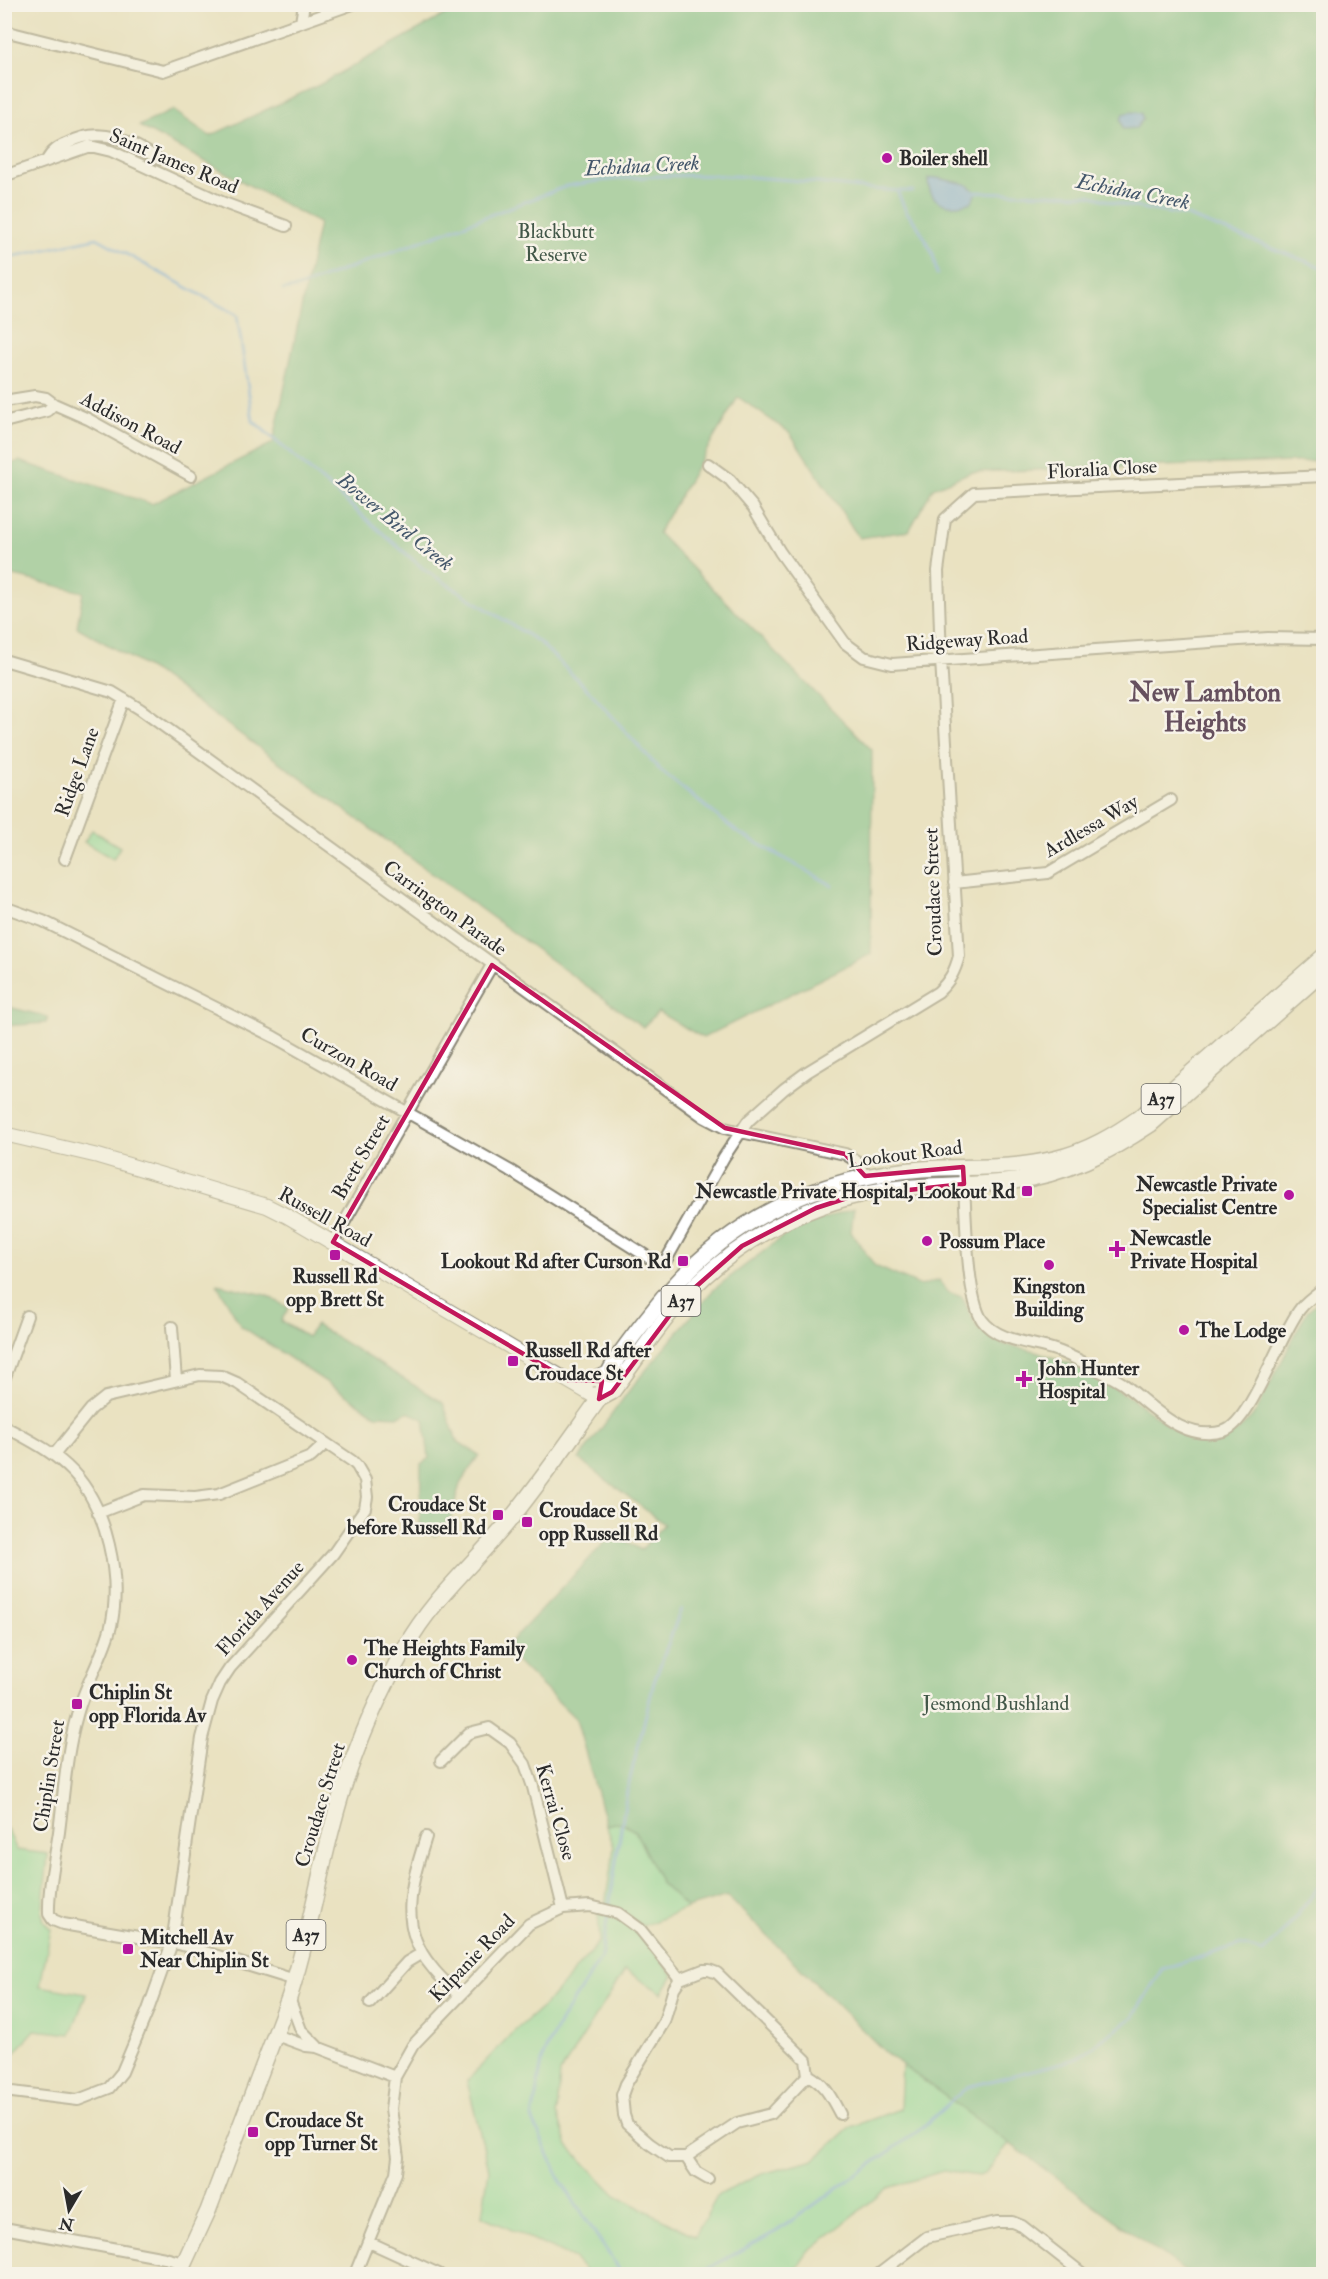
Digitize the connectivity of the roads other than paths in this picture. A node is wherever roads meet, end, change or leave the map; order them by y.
1 (304, 4) edge
2 (353, 4) edge
3 (301, 22) junction
4 (4, 31) edge
5 (159, 159) dead end
6 (47, 161) junction
7 (4, 176) edge
8 (286, 226) dead end
9 (4, 401) edge
10 (54, 404) junction
11 (4, 422) edge
12 (708, 464) dead end
13 (191, 476) dead end
14 (1323, 476) edge
15 (938, 571) joint
16 (1323, 639) edge
17 (4, 660) edge
18 (941, 660) junction
19 (124, 699) junction
20 (1171, 800) dead end
21 (65, 859) dead end
22 (954, 883) junction
23 (4, 907) edge
24 (1323, 956) edge
25 (492, 965) junction
26 (1323, 971) edge
27 (407, 1114) junction
28 (741, 1132) junction
29 (4, 1134) edge
30 (963, 1167) junction
31 (864, 1176) junction
32 (964, 1184) junction
33 (333, 1242) junction
34 (665, 1262) joint
35 (1323, 1288) edge
36 (27, 1316) dead end
37 (172, 1326) dead end
38 (609, 1373) junction
39 (4, 1380) edge
40 (176, 1380) junction
41 (568, 1380) junction
42 (598, 1399) junction
43 (4, 1426) edge
44 (325, 1444) junction
45 (54, 1455) junction
46 (98, 1513) junction
47 (441, 1761) dead end
48 (426, 1837) dead end
49 (563, 1908) junction
50 (172, 1943) junction
51 (422, 1953) junction
52 (681, 1979) junction
53 (296, 1980) junction
54 (460, 1996) junction
55 (289, 1998) junction
56 (370, 2003) dead end
57 (276, 2035) junction
58 (317, 2047) junction
59 (808, 2075) junction
60 (395, 2077) junction
61 (4, 2091) edge
62 (840, 2115) dead end
63 (686, 2157) junction
64 (708, 2179) dead end
65 (4, 2228) edge
66 (369, 2242) junction
67 (181, 2269) edge
68 (355, 2274) edge
69 (439, 2274) edge
70 (879, 2274) edge
71 (1083, 2274) edge

1 - 3 street
2 - 3 street
3 - 4 street
5 - 6 street, Saint James Road
6 - 7 street, Saint James Road
6 - 8 street, Saint James Road
9 - 10 street, Addison Road
10 - 11 street, Addison Road
10 - 13 street, Addison Road
12 - 18 street, Ridgeway Road
14 - 15 street, Floralia Close
15 - 18 street, Croudace Street
16 - 18 street, Ridgeway Road
17 - 19 street, Carrington Parade
18 - 22 street, Croudace Street
19 - 21 street, Ridge Lane
19 - 25 street, Carrington Parade
20 - 22 street, Ardlessa Way
22 - 28 street, Croudace Street
23 - 27 street, Curzon Road
24 - 30 highway, Lookout Road / A37
25 - 27 street, Brett Street
25 - 28 street, Carrington Parade
26 - 32 highway, Lookout Road / A37
27 - 33 street, Brett Street
27 - 34 street, Curzon Road
28 - 31 street, Carrington Parade
28 - 34 street, Croudace Street
29 - 33 main road, Russell Road
30 - 31 highway, Lookout Road / A37
30 - 32 street
31 - 38 highway, Lookout Road / A37
32 - 35 street
32 - 42 highway, Lookout Road / A37
33 - 41 main road, Russell Road
36 - 39 street
37 - 40 street
38 - 41 main road
38 - 42 highway, Lookout Road / A37
40 - 44 street, Florida Avenue
40 - 45 street, Florida Avenue
41 - 42 main road, Russell Road
42 - 53 highway, Croudace Street / A37
43 - 45 street, Chiplin Street
44 - 46 street
44 - 50 street, Florida Avenue
45 - 46 street, Chiplin Street
46 - 50 street, Chiplin Street
47 - 49 street, Kerrai Close
48 - 51 street
49 - 52 street, Kilpanie Road
49 - 54 street, Kilpanie Road
50 - 53 street
50 - 61 street, Florida Avenue
51 - 54 street
51 - 56 street
52 - 59 street
52 - 63 street
53 - 55 highway, Croudace Street / A37
54 - 60 street, Kilpanie Road
55 - 57 highway, Croudace Street / A37
55 - 58 street
57 - 58 street
57 - 67 highway, Croudace Street / A37
58 - 60 street
59 - 62 street
59 - 63 street
60 - 66 street
63 - 64 street
65 - 67 street
66 - 68 street
66 - 69 street
70 - 71 street

